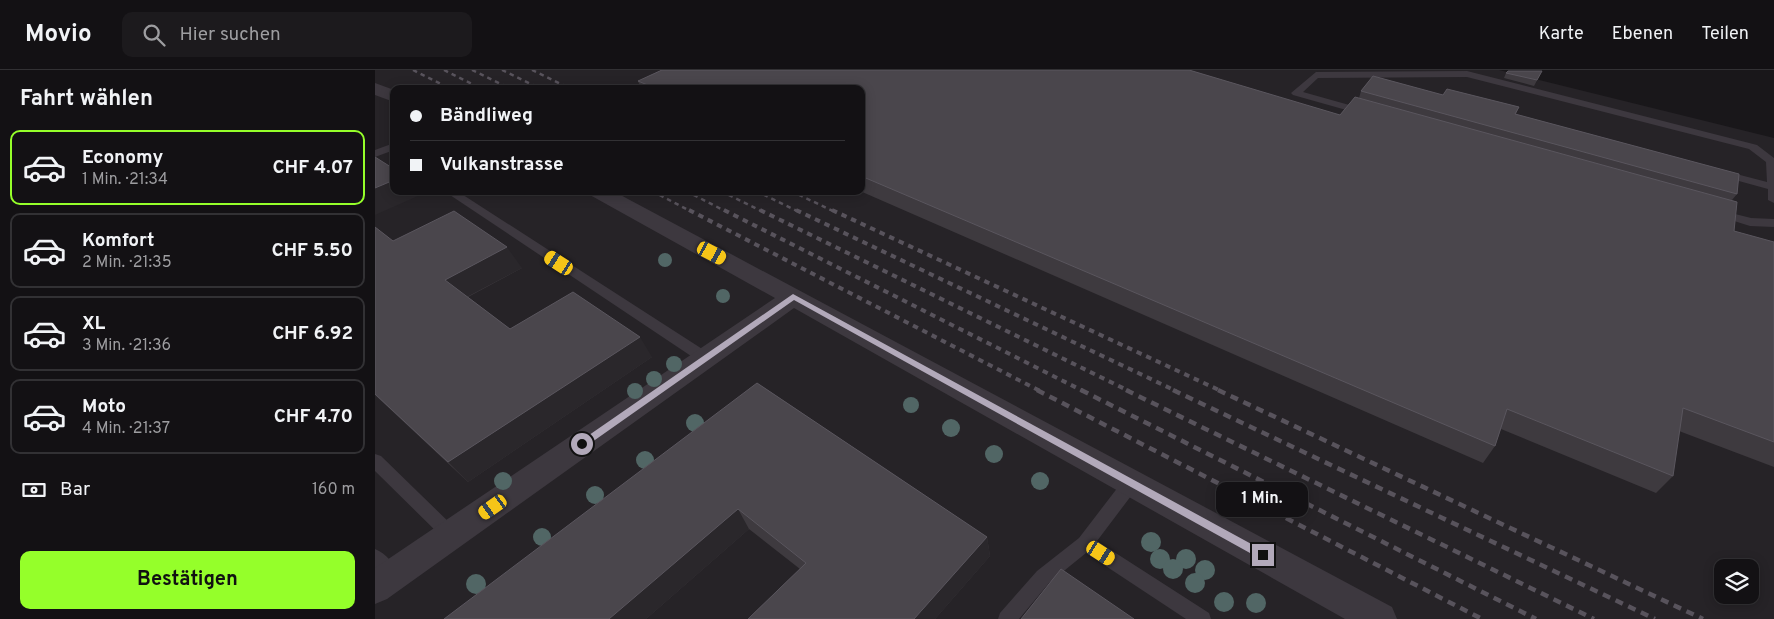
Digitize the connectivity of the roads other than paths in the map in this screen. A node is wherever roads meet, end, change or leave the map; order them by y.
1 (1361, 75) junction
2 (1400, 86) edge
3 (375, 88) edge
4 (390, 95) edge
5 (1371, 114) edge
6 (1706, 169) edge
7 (1773, 187) edge
8 (455, 195) edge
9 (604, 195) edge
10 (1774, 200) edge
11 (1712, 211) edge
12 (1774, 223) edge
13 (793, 297) junction
14 (705, 358) junction
15 (375, 461) edge
16 (1131, 483) junction
17 (451, 536) junction
18 (1085, 543) junction
19 (381, 573) edge
20 (1340, 610) edge
21 (1007, 619) edge
22 (1202, 619) edge
23 (1379, 619) edge

1 - 2 lane
1 - 5 lane
1 - 7 lane
3 - 4 street
6 - 7 lane
7 - 10 lane
8 - 14 lane
9 - 13 street
11 - 12 lane
13 - 14 street
13 - 16 street
14 - 17 street
15 - 17 lane
16 - 18 lane
16 - 20 street
17 - 19 street
18 - 21 lane
18 - 22 lane
20 - 23 street

